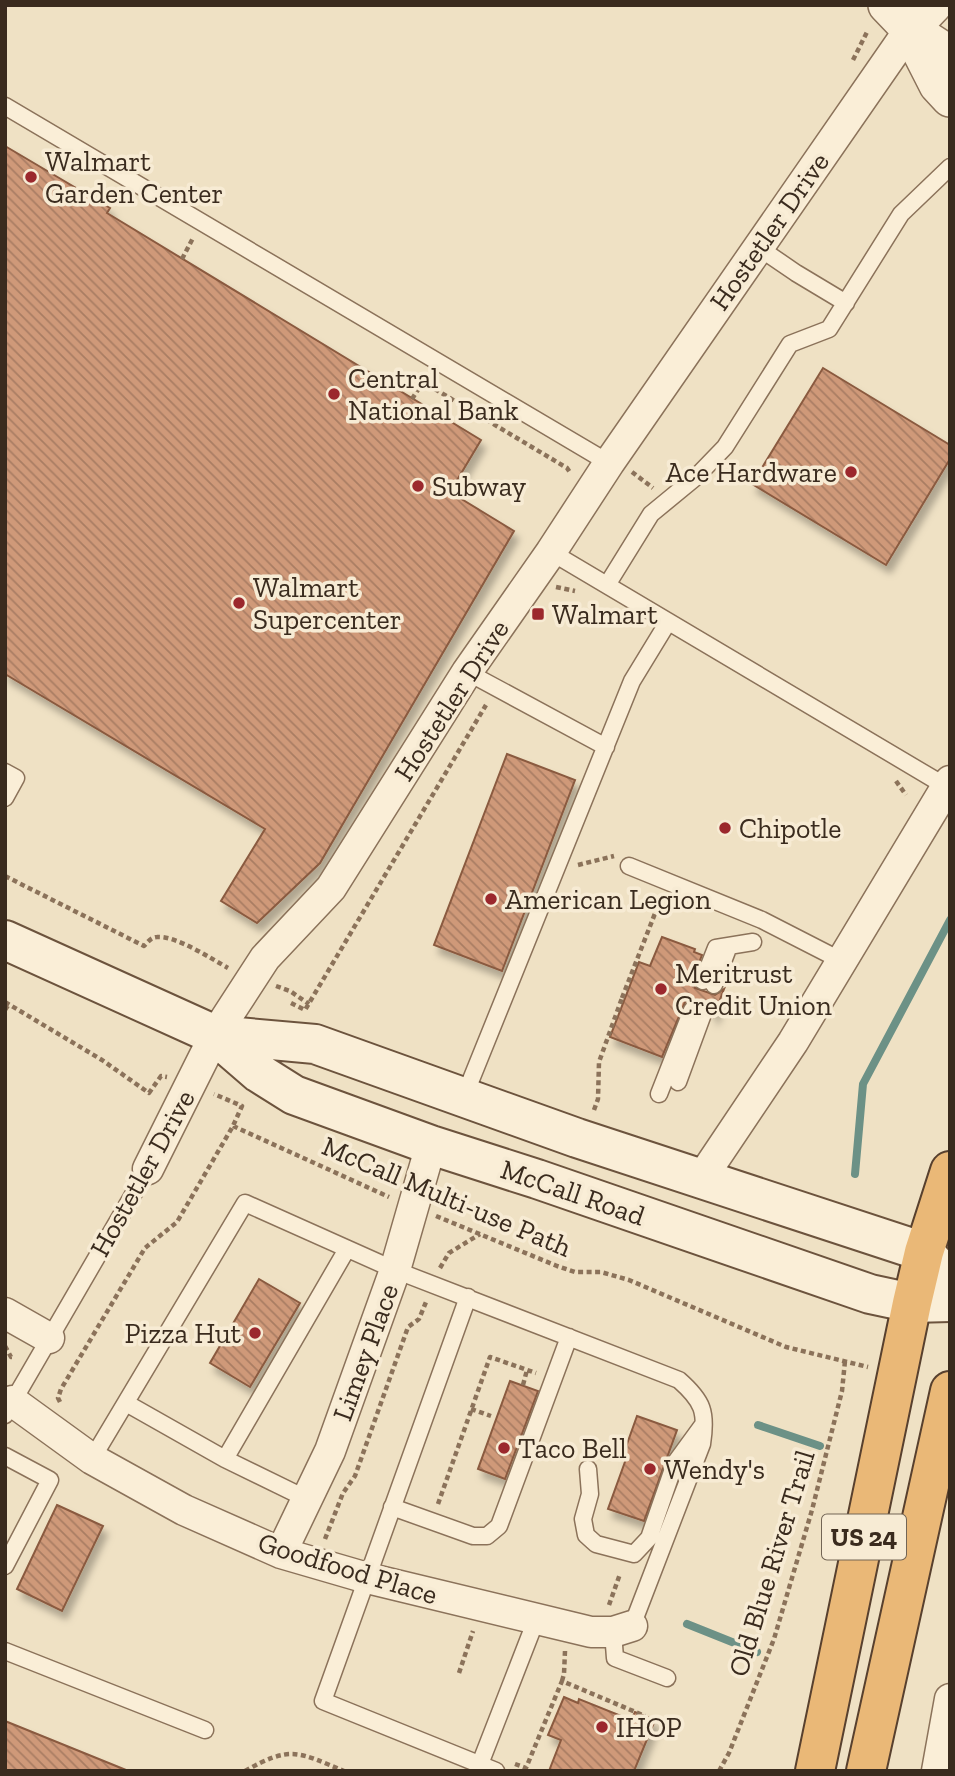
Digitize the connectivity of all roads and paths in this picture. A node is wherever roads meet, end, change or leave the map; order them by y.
1 (910, 13) edge
2 (950, 55) edge
3 (950, 98) edge
4 (5, 106) edge
5 (950, 167) edge
6 (758, 247) junction
7 (846, 303) junction
8 (412, 399) dead end
9 (609, 463) junction
10 (576, 483) dead end
11 (674, 493) junction
12 (545, 575) junction
13 (607, 585) junction
14 (668, 622) junction
15 (467, 672) junction
16 (496, 688) junction
17 (606, 747) junction
18 (5, 772) edge
19 (889, 776) dead end
20 (948, 784) edge
21 (906, 795) dead end
22 (5, 798) edge
23 (561, 858) junction
24 (626, 860) joint
25 (5, 876) edge
26 (668, 882) junction
27 (5, 940) edge
28 (753, 942) dead end
29 (842, 961) junction
30 (252, 978) junction
31 (709, 983) dead end
32 (7, 1003) edge
33 (291, 1003) dead end
34 (309, 1004) junction
35 (5, 1010) edge
36 (215, 1035) junction
37 (161, 1076) dead end
38 (678, 1082) dead end
39 (659, 1094) dead end
40 (464, 1097) junction
41 (243, 1106) dead end
42 (585, 1125) junction
43 (431, 1145) junction
44 (148, 1169) joint
45 (950, 1171) edge
46 (537, 1179) junction
47 (701, 1179) junction
48 (412, 1207) junction
49 (481, 1233) junction
50 (347, 1249) junction
51 (924, 1252) junction
52 (395, 1269) junction
53 (950, 1281) edge
54 (433, 1284) junction
55 (468, 1297) junction
56 (950, 1302) edge
57 (912, 1303) junction
58 (5, 1313) edge
59 (569, 1337) junction
60 (49, 1338) junction
61 (845, 1362) joint
62 (527, 1370) junction
63 (553, 1379) junction
64 (523, 1385) dead end
65 (950, 1391) edge
66 (126, 1404) junction
67 (9, 1408) edge
68 (471, 1409) junction
69 (491, 1416) dead end
70 (705, 1423) junction
71 (5, 1456) edge
72 (225, 1459) junction
73 (92, 1460) junction
74 (588, 1469) dead end
75 (307, 1499) junction
76 (392, 1507) junction
77 (432, 1521) junction
78 (324, 1541) dead end
79 (281, 1553) junction
80 (5, 1566) edge
81 (367, 1578) junction
82 (537, 1620) junction
83 (622, 1629) junction
84 (5, 1651) edge
85 (667, 1678) dead end
86 (950, 1699) edge
87 (645, 1716) dead end
88 (205, 1730) dead end
89 (488, 1768) edge
90 (526, 1768) dead end
91 (245, 1771) edge
92 (344, 1771) edge
93 (719, 1771) edge
94 (815, 1771) edge
95 (866, 1771) edge
96 (937, 1771) edge

1 - 2 street
1 - 3 street
1 - 6 street, Hostetler Drive
4 - 9 lane
5 - 7 lane
6 - 7 lane
6 - 9 street, Hostetler Drive
7 - 11 lane
8 - 10 path
9 - 11 path
9 - 12 street, Hostetler Drive
11 - 13 lane
12 - 13 lane
12 - 15 street, Hostetler Drive
13 - 14 lane
14 - 17 lane
14 - 20 lane
15 - 16 lane
15 - 30 street, Hostetler Drive
16 - 17 lane
16 - 34 path
17 - 23 lane
18 - 22 lane
19 - 21 path
20 - 29 street
23 - 24 path
23 - 40 lane
24 - 26 lane
25 - 30 path
26 - 29 lane
26 - 42 path
27 - 36 main road, McCall Road
28 - 31 lane
29 - 47 street
30 - 34 path
30 - 36 street, Hostetler Drive
32 - 35 path
32 - 37 path
33 - 34 path
36 - 40 main road, McCall Road
36 - 43 main road, McCall Road
36 - 44 street, Hostetler Drive
38 - 39 lane
40 - 42 main road, McCall Road
41 - 48 path, McCall Multi-use Path
42 - 43 main road
42 - 47 main road, McCall Road
43 - 46 main road, McCall Road
43 - 48 street, Limey Place
44 - 60 lane, Hostetler Drive
45 - 51 highway, US 24
46 - 47 main road
46 - 57 main road, McCall Road
47 - 51 main road, McCall Road
48 - 49 path, McCall Multi-use Path
48 - 52 street, Limey Place
49 - 54 path
49 - 61 path, McCall Multi-use Path
50 - 52 lane
50 - 66 lane
50 - 72 lane
51 - 53 main road, McCall Road
51 - 57 highway, US 24
52 - 54 lane
52 - 75 street, Limey Place
54 - 55 lane
54 - 78 path
55 - 59 lane
55 - 76 lane
56 - 57 main road, McCall Road
57 - 94 highway, US 24
58 - 60 street
59 - 63 lane
59 - 70 lane
60 - 67 lane, Hostetler Drive
61 - 93 path, Old Blue River Trail
62 - 63 path
62 - 64 path
62 - 68 path
63 - 77 lane
65 - 95 highway, US 24
66 - 72 lane
66 - 73 lane
67 - 73 street, Goodfood Place
68 - 69 path
68 - 77 path
70 - 74 lane
70 - 83 lane
71 - 80 lane
72 - 75 lane
73 - 79 street, Goodfood Place
75 - 79 street, Limey Place
76 - 77 lane
76 - 81 lane
79 - 81 street, Goodfood Place
81 - 82 street, Goodfood Place
81 - 89 lane
82 - 83 street, Goodfood Place
82 - 89 lane
83 - 85 lane
84 - 88 lane
86 - 96 street
87 - 90 path
91 - 92 path

